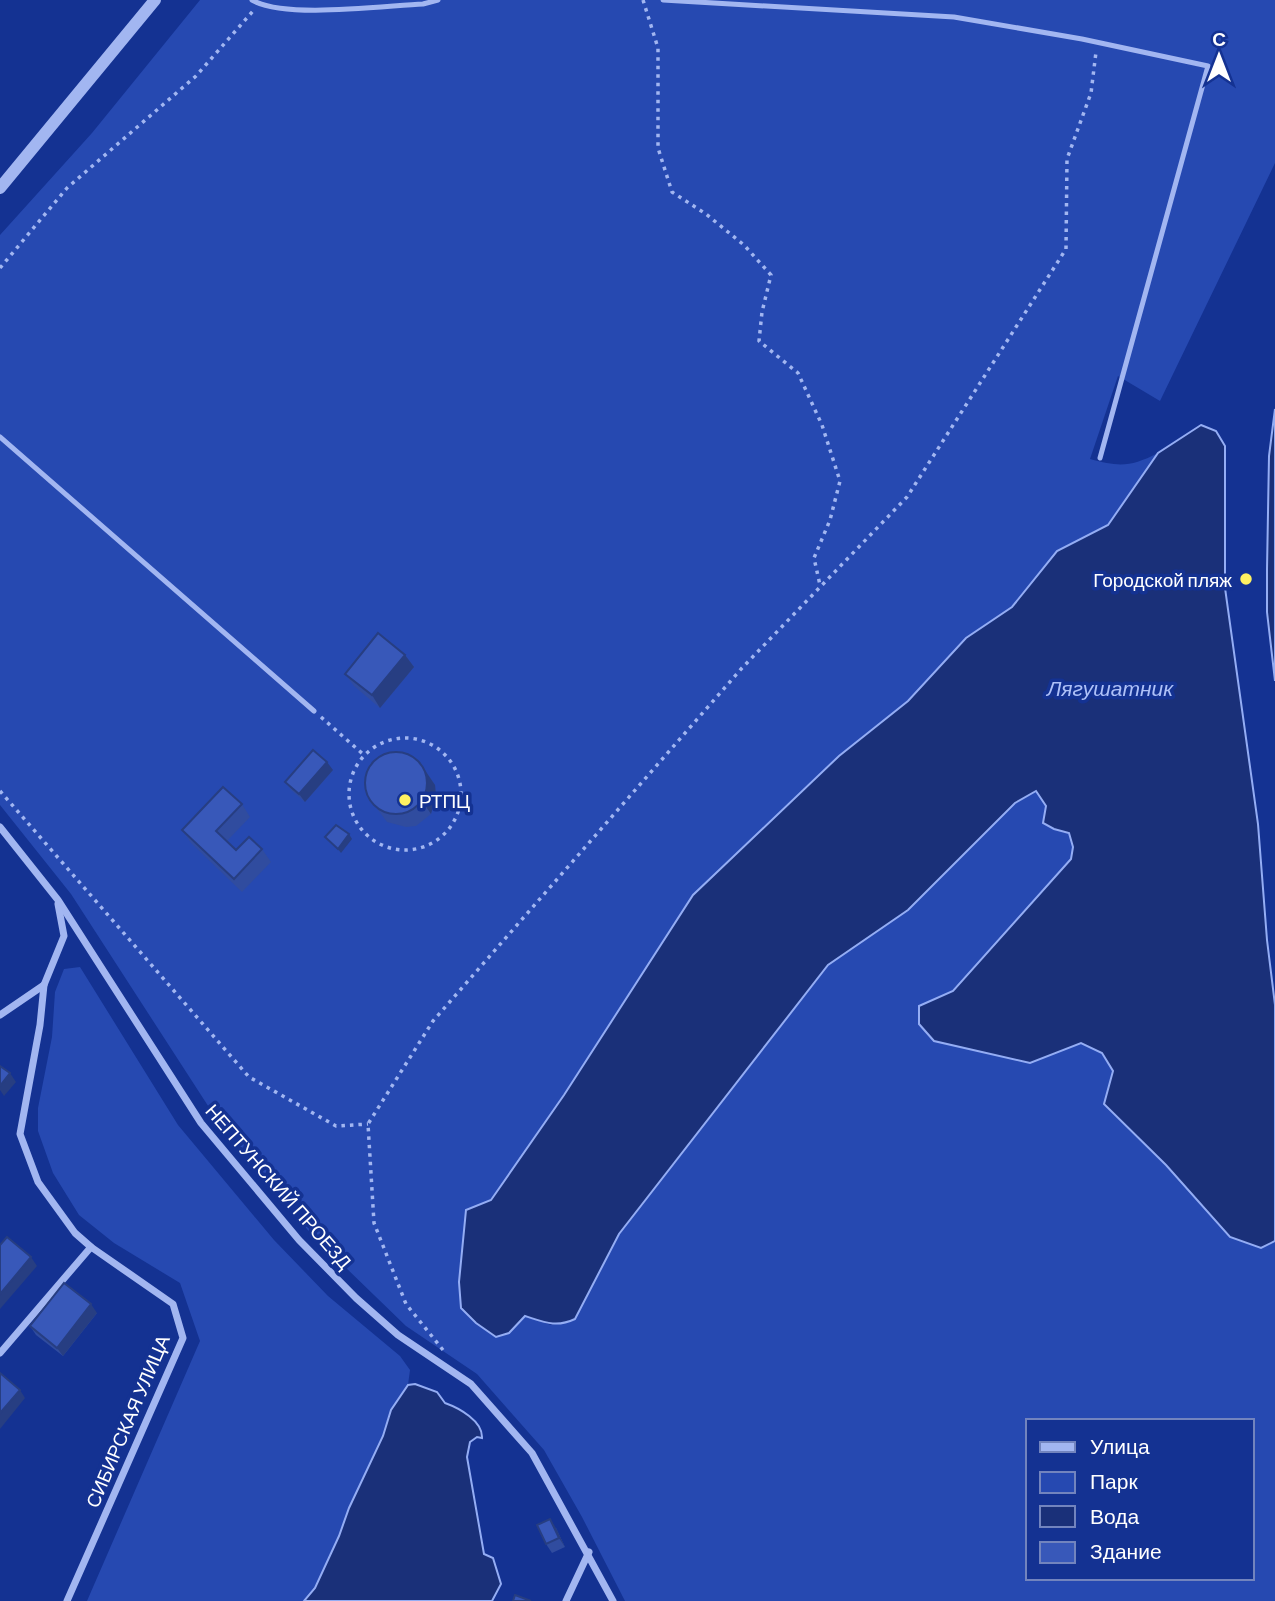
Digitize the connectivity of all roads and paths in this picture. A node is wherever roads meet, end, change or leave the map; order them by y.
1 (155, 0) edge
2 (252, 0) edge
3 (438, 0) edge
4 (643, 0) edge
5 (663, 0) edge
6 (259, 5) junction
7 (1097, 42) junction
8 (0, 188) edge
9 (0, 268) edge
10 (0, 437) edge
11 (1100, 458) dead end
12 (820, 587) junction
13 (314, 711) joint
14 (364, 755) junction
15 (0, 791) edge
16 (0, 827) edge
17 (58, 900) junction
18 (44, 985) junction
19 (0, 1015) edge
20 (368, 1124) junction
21 (91, 1247) junction
22 (0, 1353) edge
23 (447, 1354) dead end
24 (589, 1552) junction
25 (67, 1601) edge
26 (566, 1601) edge
27 (614, 1601) edge

1 - 8 street
2 - 6 lane
3 - 6 lane
4 - 12 path
5 - 7 lane
6 - 9 path
7 - 11 lane
7 - 12 path
10 - 13 lane
12 - 20 path
13 - 14 path
14 - 14 path
15 - 20 path
16 - 17 street, НЕПТУНСКИЙ ПРОЕЗД
17 - 18 street, СИБИРСКАЯ УЛИЦА
17 - 24 street, НЕПТУНСКИЙ ПРОЕЗД
18 - 19 street
18 - 21 street, СИБИРСКАЯ УЛИЦА
20 - 23 path
21 - 22 street
21 - 25 street, СИБИРСКАЯ УЛИЦА
24 - 26 street
24 - 27 street, НЕПТУНСКИЙ ПРОЕЗД

